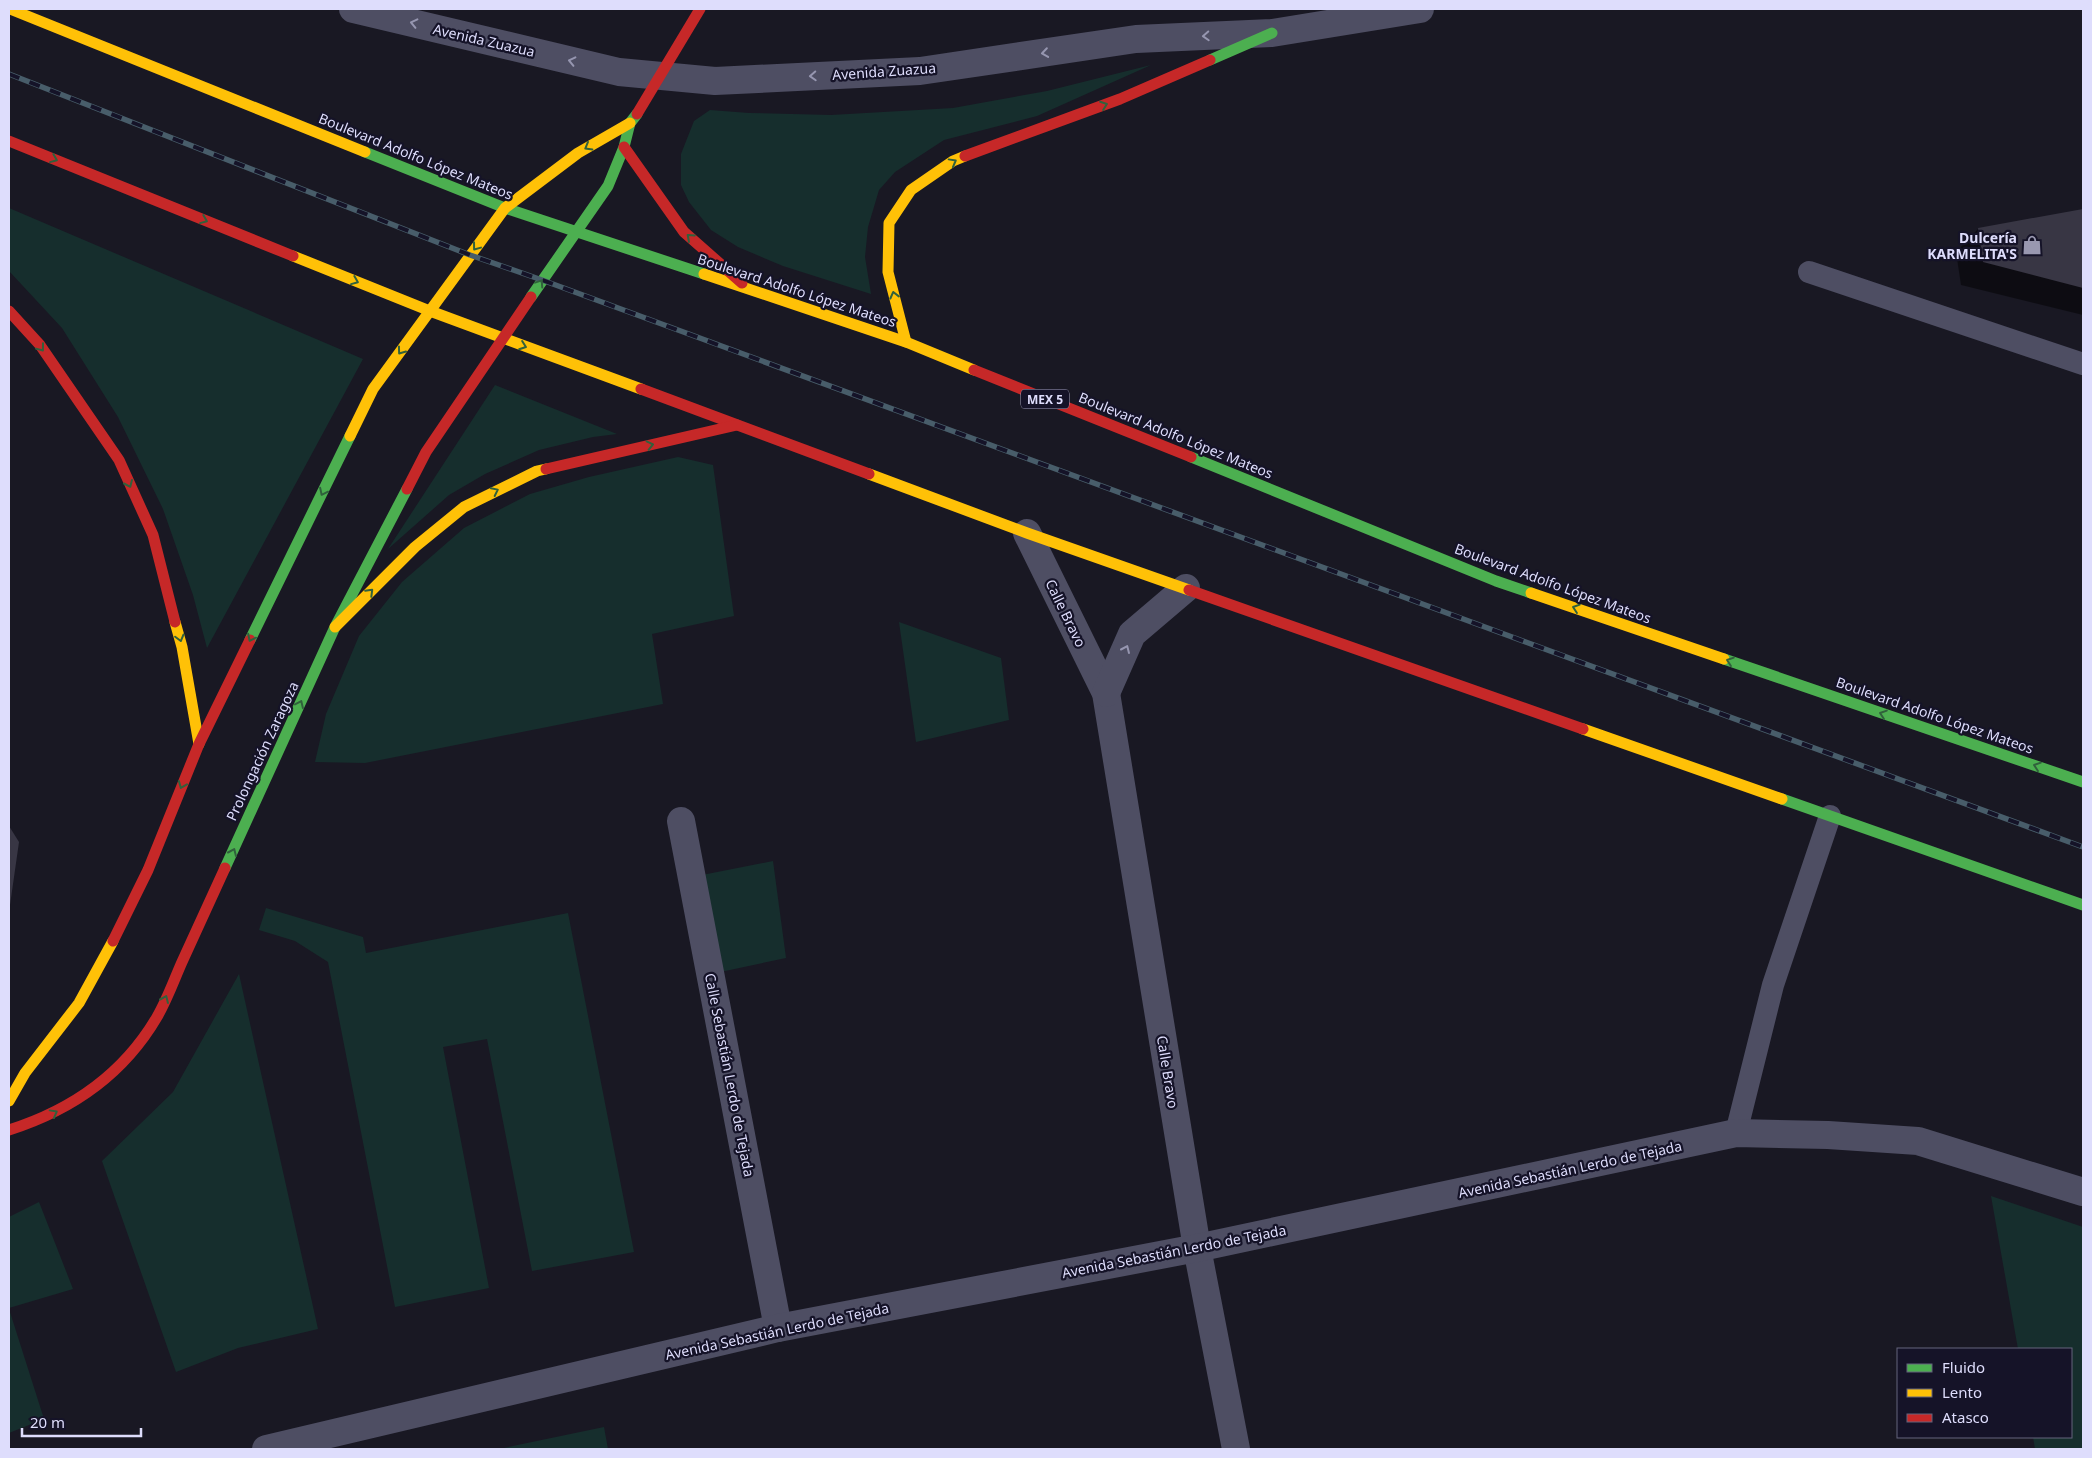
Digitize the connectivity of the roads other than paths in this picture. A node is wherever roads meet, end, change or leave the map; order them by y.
1 (10, 9) edge
2 (352, 9) edge
3 (700, 9) edge
4 (1420, 9) edge
5 (1272, 33) junction
6 (634, 118) junction
7 (9, 140) edge
8 (624, 147) junction
9 (505, 208) junction
10 (577, 232) junction
11 (1809, 272) dead end
12 (753, 292) junction
13 (9, 312) edge
14 (430, 312) junction
15 (503, 338) junction
16 (906, 342) junction
17 (2083, 364) edge
18 (737, 425) junction
19 (1027, 533) junction
20 (1186, 588) junction
21 (335, 627) junction
22 (1106, 693) junction
23 (199, 744) junction
24 (2083, 782) edge
25 (1830, 816) junction
26 (682, 821) dead end
27 (2083, 904) edge
28 (9, 1101) edge
29 (9, 1130) edge
30 (1736, 1133) junction
31 (2083, 1192) edge
32 (1197, 1248) junction
33 (778, 1328) junction
34 (266, 1449) edge
35 (1236, 1449) edge

1 - 9 main road, Boulevard Adolfo López Mateos / MEX 5
5 -> 2 street, Avenida Zuazua
3 - 6 main road, bridge
4 - 5 street, Avenida Zuazua
16 -> 5 main road
6 - 8 main road, Prolongación Zaragoza
6 -> 9 main road
7 -> 14 main road
8 - 10 main road, Prolongación Zaragoza
12 -> 8 main road
9 - 10 main road, Boulevard Adolfo López Mateos / MEX 5
9 -> 14 main road
10 - 12 main road, Boulevard Adolfo López Mateos / MEX 5
15 -> 10 main road, Prolongación Zaragoza
11 - 17 lane
12 - 16 main road, Boulevard Adolfo López Mateos / MEX 5
13 -> 23 main road
14 - 15 main road
14 -> 23 main road
15 -> 18 main road
15 - 21 main road, Prolongación Zaragoza
24 -> 16 main road, Boulevard Adolfo López Mateos / MEX 5
18 - 19 main road
21 -> 18 main road
19 - 20 main road
19 - 22 street, Calle Bravo
22 -> 20 street
20 - 25 main road
29 -> 21 main road, Prolongación Zaragoza
22 - 32 street, Calle Bravo
23 -> 28 main road
25 - 27 main road
25 - 30 lane
26 - 33 street, Calle Sebastián Lerdo de Tejada
30 - 31 street, Avenida Sebastián Lerdo de Tejada
30 - 32 street, Avenida Sebastián Lerdo de Tejada
32 - 33 street, Avenida Sebastián Lerdo de Tejada
32 - 35 street, Calle Bravo
33 - 34 street, Avenida Sebastián Lerdo de Tejada

